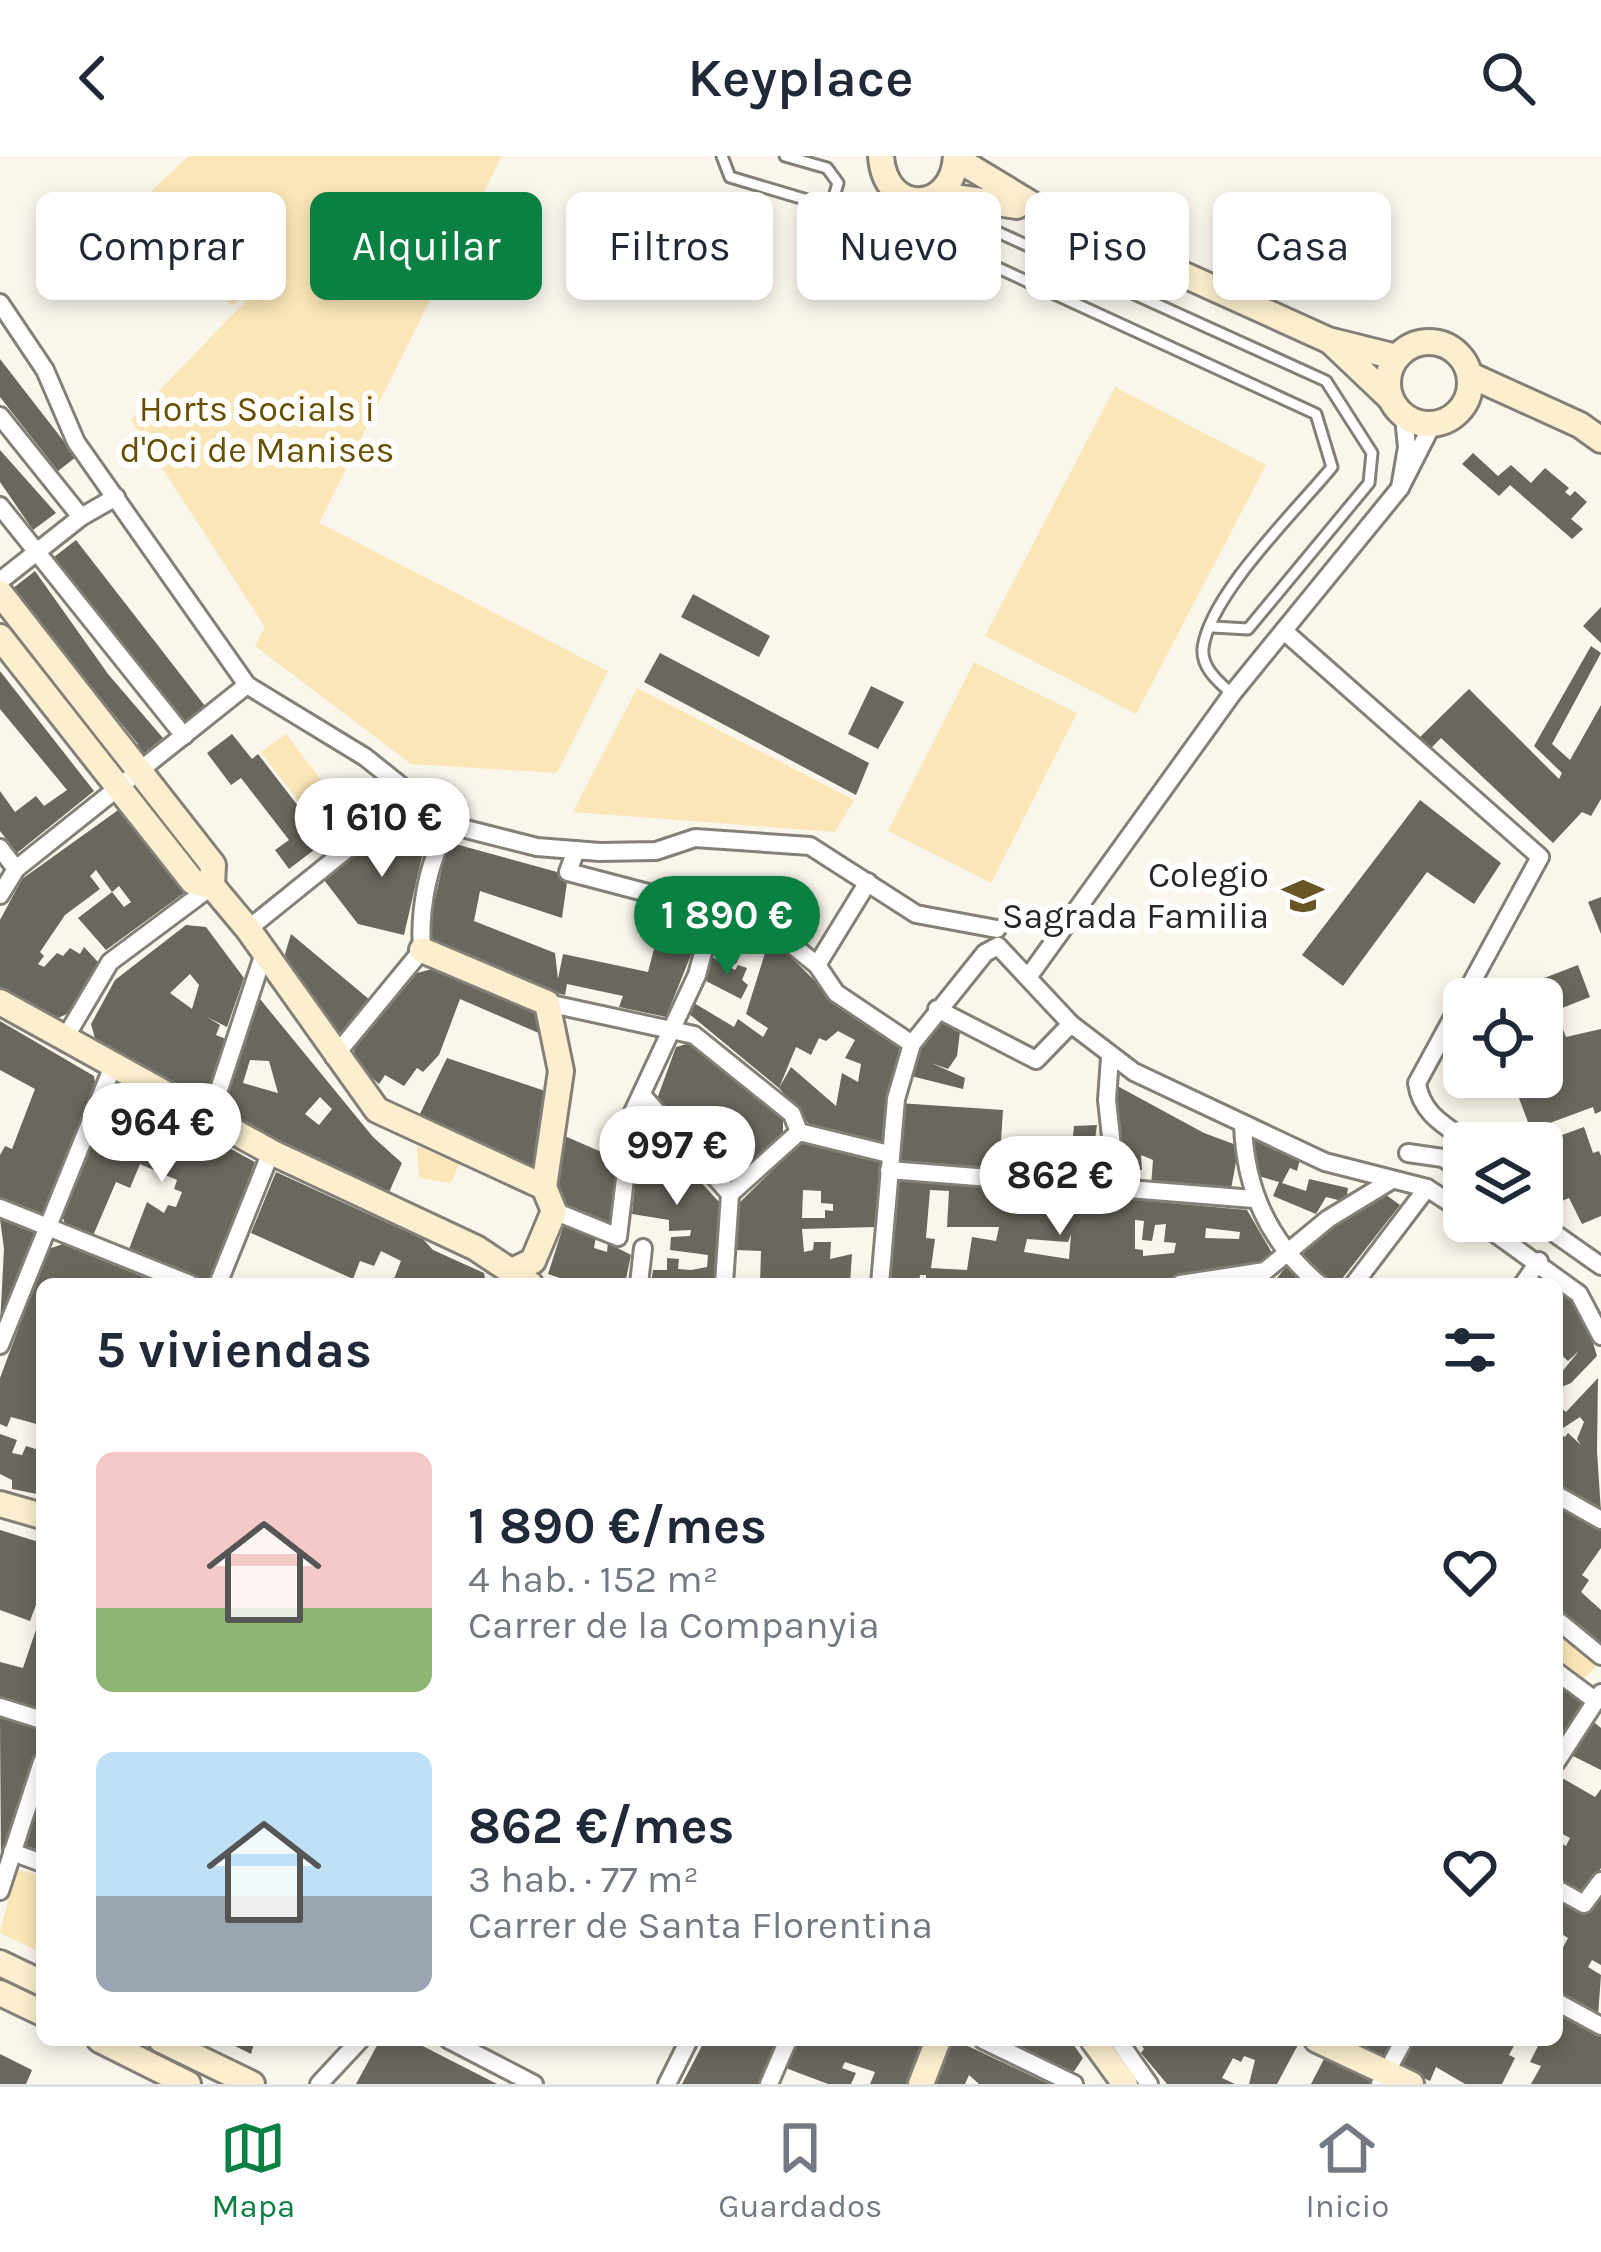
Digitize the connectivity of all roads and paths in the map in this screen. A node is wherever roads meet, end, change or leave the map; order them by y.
1 (722, 156) edge
2 (785, 156) edge
3 (856, 156) edge
4 (957, 158) edge
5 (881, 166) edge
6 (835, 192) edge
7 (900, 192) edge
8 (942, 192) edge
9 (797, 197) edge
10 (1025, 200) edge
11 (1001, 234) edge
12 (1001, 269) edge
13 (1189, 277) edge
14 (0, 303) edge
15 (1328, 340) junction
16 (1396, 357) junction
17 (1468, 388) junction
18 (1397, 407) junction
19 (0, 416) edge
20 (1432, 424) junction
21 (1601, 440) edge
22 (1400, 488) junction
23 (116, 497) junction
24 (0, 506) edge
25 (81, 517) junction
26 (37, 553) junction
27 (0, 581) edge
28 (0, 593) edge
29 (1213, 627) junction
30 (1284, 631) junction
31 (0, 637) edge
32 (248, 685) junction
33 (1232, 694) junction
34 (184, 736) junction
35 (128, 780) junction
36 (413, 796) junction
37 (450, 825) junction
38 (0, 848) edge
39 (576, 850) junction
40 (16, 868) junction
41 (868, 882) junction
42 (212, 886) junction
43 (0, 895) edge
44 (714, 912) junction
45 (248, 929) junction
46 (998, 938) junction
47 (422, 950) junction
48 (264, 953) junction
49 (817, 965) junction
50 (1029, 976) junction
51 (0, 1002) edge
52 (547, 1003) junction
53 (937, 1010) junction
54 (1071, 1024) junction
55 (673, 1029) junction
56 (65, 1038) junction
57 (912, 1044) junction
58 (334, 1058) junction
59 (1110, 1058) junction
60 (113, 1066) junction
61 (642, 1095) junction
62 (209, 1118) junction
63 (1243, 1124) junction
64 (1443, 1124) edge
65 (799, 1132) junction
66 (271, 1152) junction
67 (1408, 1153) dead end
68 (1443, 1157) edge
69 (889, 1162) junction
70 (1115, 1174) dead end
71 (1392, 1180) junction
72 (1426, 1188) junction
73 (730, 1194) junction
74 (1254, 1198) junction
75 (549, 1199) junction
76 (1443, 1199) edge
77 (0, 1208) edge
78 (49, 1228) junction
79 (1510, 1242) edge
80 (1531, 1242) edge
81 (1560, 1242) edge
82 (643, 1248) dead end
83 (1286, 1256) junction
84 (1532, 1256) junction
85 (1601, 1266) edge
86 (175, 1278) edge
87 (220, 1278) edge
88 (514, 1278) edge
89 (518, 1278) edge
90 (639, 1278) edge
91 (724, 1278) edge
92 (880, 1278) edge
93 (1262, 1278) edge
94 (1312, 1278) edge
95 (1358, 1278) edge
96 (1525, 1278) edge
97 (1559, 1278) edge
98 (1563, 1281) edge
99 (1601, 1336) edge
100 (0, 1345) edge
101 (1563, 1498) edge
102 (0, 1504) edge
103 (36, 1514) edge
104 (1601, 1520) edge
105 (1563, 1625) edge
106 (1601, 1656) edge
107 (1563, 1677) edge
108 (0, 1707) edge
109 (1597, 1707) edge
110 (36, 1718) edge
111 (1563, 1753) edge
112 (36, 1780) edge
113 (12, 1852) junction
114 (36, 1861) edge
115 (1601, 1881) edge
116 (0, 1891) edge
117 (1563, 1892) edge
118 (0, 1964) edge
119 (36, 1980) edge
120 (0, 1994) edge
121 (1563, 2005) edge
122 (36, 2010) edge
123 (1600, 2024) edge
124 (112, 2046) edge
125 (182, 2046) edge
126 (354, 2046) edge
127 (467, 2046) edge
128 (686, 2046) edge
129 (786, 2046) edge
130 (936, 2046) edge
131 (995, 2046) edge
132 (1097, 2046) edge
133 (1122, 2046) edge
134 (1327, 2046) edge
135 (1401, 2046) edge
136 (1383, 2078) edge
137 (774, 2082) edge
138 (188, 2084) edge
139 (252, 2084) edge
140 (319, 2084) edge
141 (534, 2084) edge
142 (667, 2084) edge
143 (921, 2084) edge
144 (1074, 2084) edge
145 (1125, 2084) edge
146 (1149, 2084) edge
147 (1411, 2084) edge

1 - 9 lane
2 - 6 lane
3 - 5 street
4 - 8 street
4 - 10 street
5 - 7 street
11 - 29 lane
12 - 29 lane
13 - 15 street
14 - 23 street
15 - 16 street
15 - 18 street
16 - 17 street
16 - 18 street
17 - 20 street
17 - 21 street
18 - 20 street
18 - 22 street
19 - 25 street
20 - 22 street
22 - 30 street
23 - 25 street
23 - 32 street
24 - 26 street
25 - 26 street
26 - 27 street
26 - 34 street
28 - 35 street
29 - 33 lane
30 - 33 street
30 - 64 street
31 - 35 street
32 - 34 street
32 - 36 street
33 - 50 street
34 - 35 street
35 - 40 street
35 - 42 street
36 - 37 street
36 - 45 street
37 - 39 street
37 - 47 street
38 - 40 street
39 - 41 street
39 - 44 street
40 - 43 street
41 - 46 street
41 - 49 street
42 - 45 street
42 - 56 street
44 - 49 street
44 - 55 street
45 - 48 street
46 - 50 street
46 - 53 street
47 - 52 street
47 - 58 street
48 - 58 street
48 - 62 street
49 - 57 street
50 - 54 street
51 - 56 street
52 - 55 street
52 - 75 street
53 - 54 street
53 - 57 street
54 - 59 street
55 - 61 street
55 - 65 street
56 - 60 street
57 - 69 street
58 - 75 street
59 - 63 street
59 - 70 street
60 - 62 street
60 - 78 street
61 - 73 street
61 - 75 street
62 - 66 street
63 - 71 street
63 - 74 street
65 - 69 street
65 - 73 street
66 - 87 street
66 - 88 street
67 - 68 street
69 - 74 street
69 - 92 street
71 - 72 street
71 - 83 street
72 - 76 street
72 - 95 street
73 - 91 street
74 - 83 street
75 - 89 street
77 - 78 street
78 - 86 street
78 - 100 street
79 - 84 street
80 - 84 street
81 - 85 street
82 - 90 street
83 - 93 street
83 - 94 street
84 - 96 street
84 - 97 street
98 - 99 street
101 - 104 street
102 - 103 street
105 - 106 street
107 - 109 street
108 - 110 street
109 - 111 street
112 - 113 street
113 - 114 street
113 - 116 street
115 - 117 street
118 - 119 street
120 - 122 street
121 - 123 street
124 - 138 street
125 - 139 street
126 - 140 street
127 - 141 street
128 - 142 street
129 - 137 street
130 - 143 street
131 - 144 street
132 - 145 street
133 - 146 street
134 - 136 street
135 - 136 street
136 - 147 street

